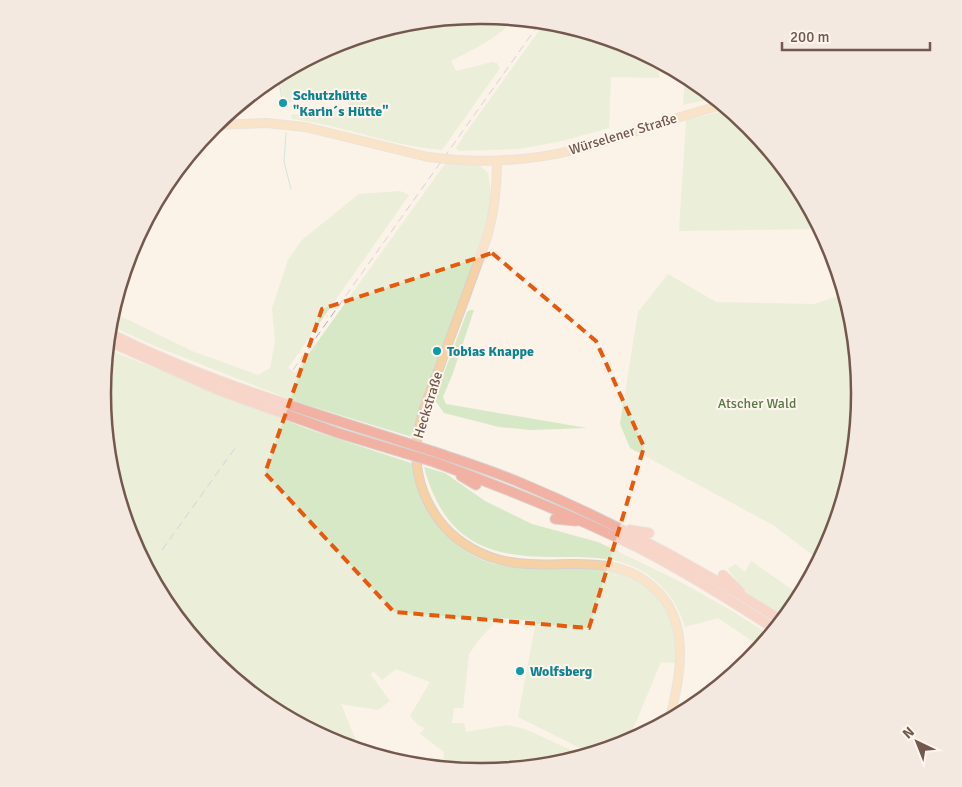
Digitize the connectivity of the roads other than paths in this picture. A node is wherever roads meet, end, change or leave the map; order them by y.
1 (715, 107) edge
2 (228, 124) edge
3 (496, 161) junction
4 (116, 335) edge
5 (114, 345) edge
6 (444, 465) junction
7 (476, 485) dead end
8 (555, 519) dead end
9 (584, 522) junction
10 (620, 528) junction
11 (649, 533) dead end
12 (723, 575) dead end
13 (743, 597) junction
14 (775, 617) edge
15 (769, 625) edge
16 (672, 710) edge

1 - 3 main road, Würselener Straße
2 - 3 main road, Würselener Straße, bridge
3 - 16 main road, Heckstraße
4 - 10 highway, bridge
5 - 6 highway, bridge
6 - 7 highway
6 - 9 highway
8 - 9 highway
9 - 15 highway
10 - 11 highway
10 - 13 highway
12 - 13 highway
13 - 14 highway

